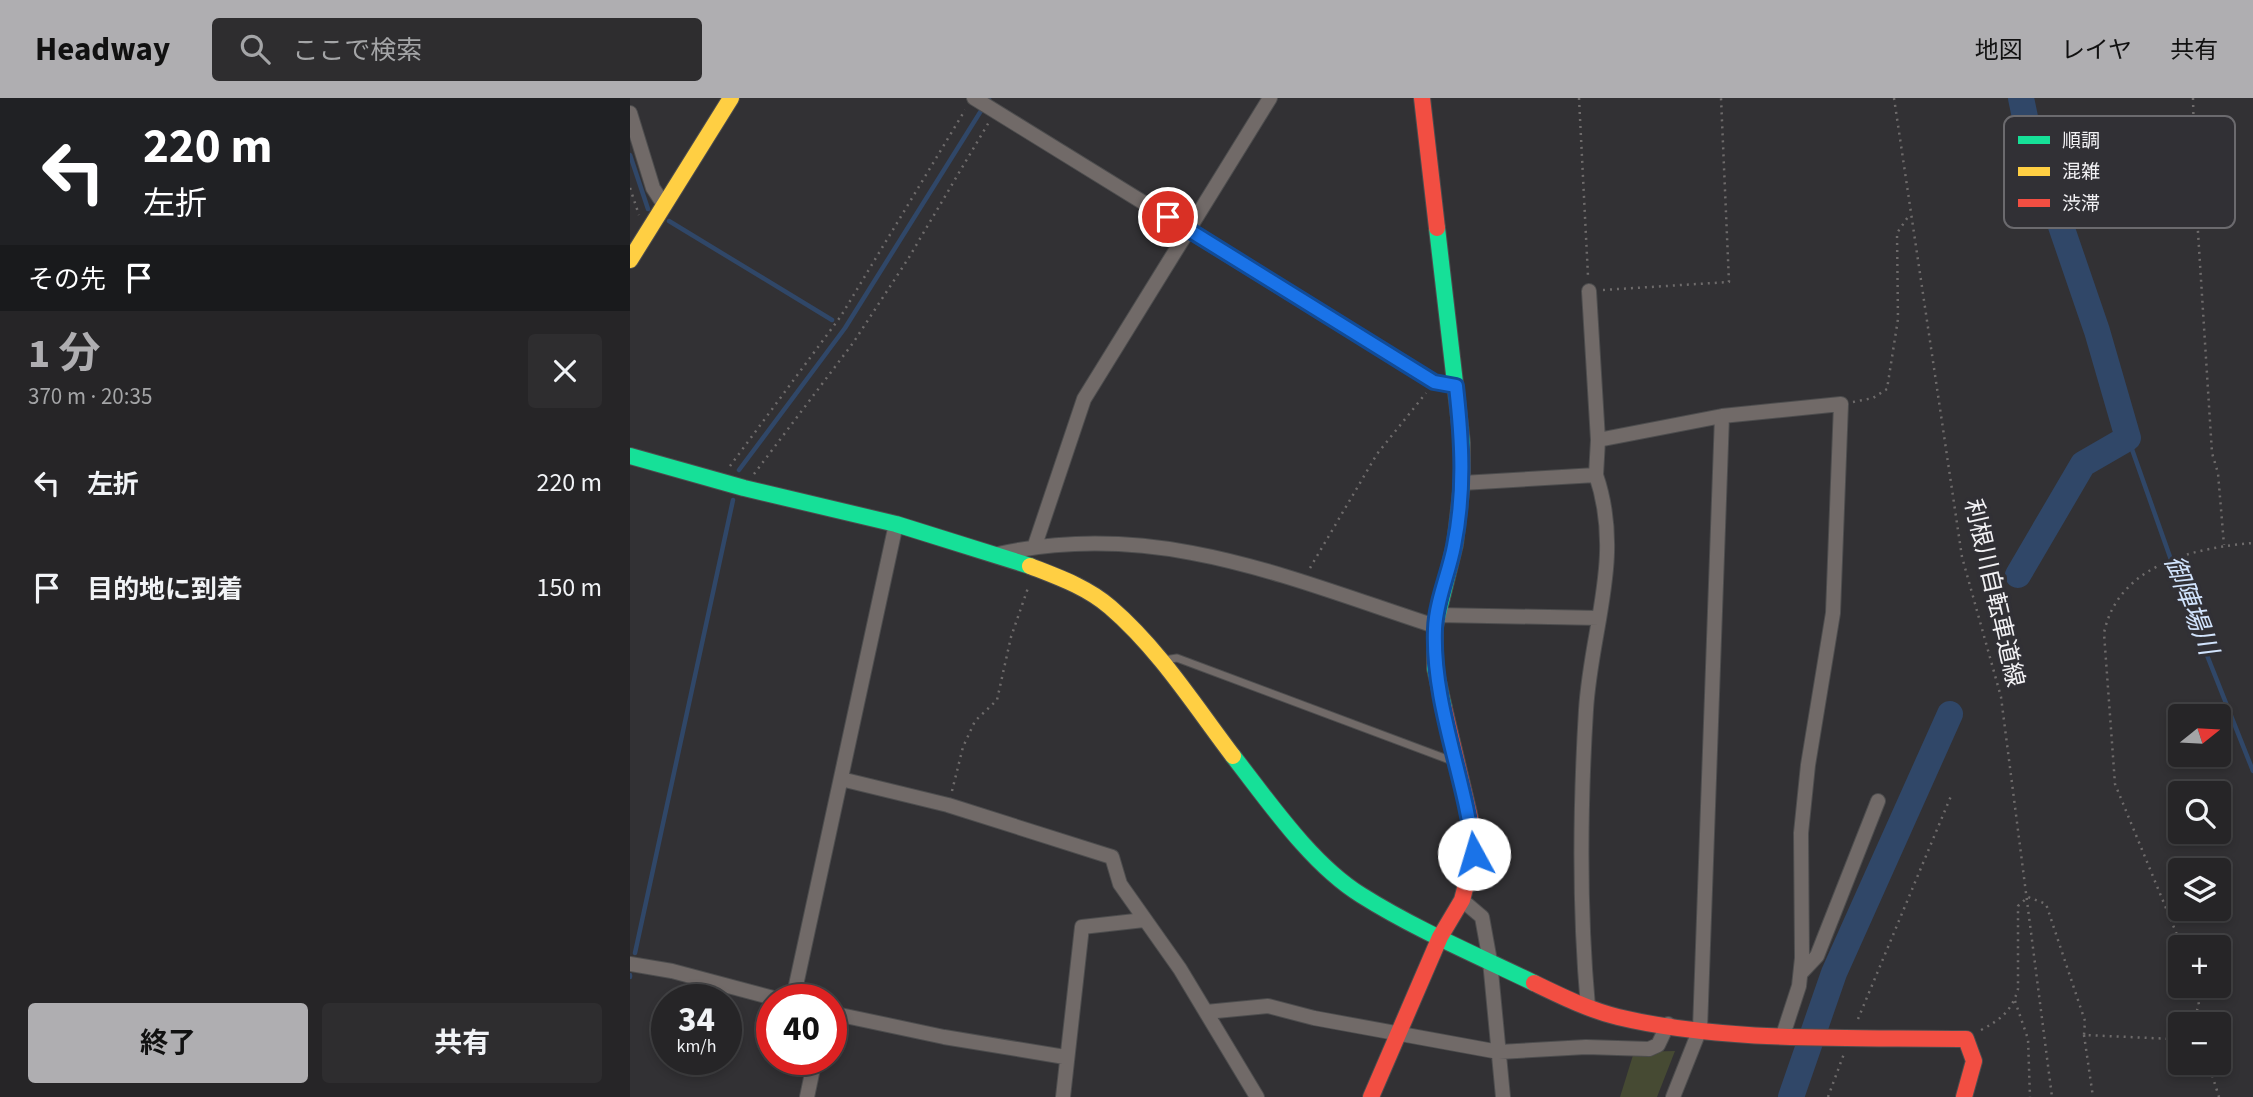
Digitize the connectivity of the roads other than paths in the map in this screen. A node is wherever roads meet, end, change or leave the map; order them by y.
1 (731, 98) edge
2 (1270, 98) edge
3 (1422, 98) edge
4 (969, 104) edge
5 (630, 113) edge
6 (664, 205) junction
7 (1189, 230) junction
8 (630, 260) edge
9 (1589, 291) road end
10 (1456, 386) junction
11 (1722, 416) junction
12 (1598, 440) junction
13 (630, 456) edge
14 (1596, 475) junction
15 (1462, 483) junction
16 (896, 524) junction
17 (1035, 545) junction
18 (998, 554) junction
19 (1600, 618) junction
20 (1436, 621) junction
21 (1160, 661) junction
22 (1456, 762) junction
23 (841, 779) junction
24 (1878, 801) dead end
25 (1462, 900) junction
26 (1144, 920) junction
27 (1440, 937) junction
28 (1490, 961) junction
29 (630, 964) edge
30 (1801, 973) junction
31 (796, 984) edge
32 (756, 993) edge
33 (1588, 1007) junction
34 (1206, 1012) junction
35 (847, 1016) edge
36 (1668, 1024) junction
37 (1700, 1029) junction
38 (1400, 1034) junction
39 (1783, 1035) junction
40 (1499, 1052) junction
41 (1065, 1057) junction
42 (812, 1075) edge
43 (807, 1097) edge
44 (1063, 1097) edge
45 (1257, 1097) edge
46 (1371, 1097) edge
47 (1503, 1097) edge
48 (1673, 1097) edge
49 (1964, 1097) edge

1 - 6 street
2 - 7 street
3 - 10 street
4 - 7 street
5 - 6 street
6 - 8 street
7 - 10 street
7 - 17 street
9 - 12 street
10 - 15 street
11 - 12 street
11 - 30 street
11 - 37 street
12 - 14 street
13 - 16 street
14 - 15 street
14 - 19 street
15 - 20 street
16 - 18 street
16 - 23 street
17 - 18 street
17 - 20 street
18 - 21 street
19 - 20 street
19 - 33 street
20 - 22 street
21 - 22 lane
21 - 27 street
22 - 25 street
23 - 26 street
23 - 31 street
24 - 30 street
25 - 27 street
25 - 28 street
26 - 34 street
26 - 41 street
27 - 28 street
27 - 38 street
28 - 33 street
28 - 40 street
29 - 32 street
30 - 39 street
33 - 36 street
34 - 38 street
34 - 45 street
35 - 41 street
36 - 37 street
36 - 40 street
37 - 39 street
37 - 48 street
38 - 40 street
38 - 46 street
39 - 49 street
40 - 47 street
41 - 44 street
42 - 43 street

